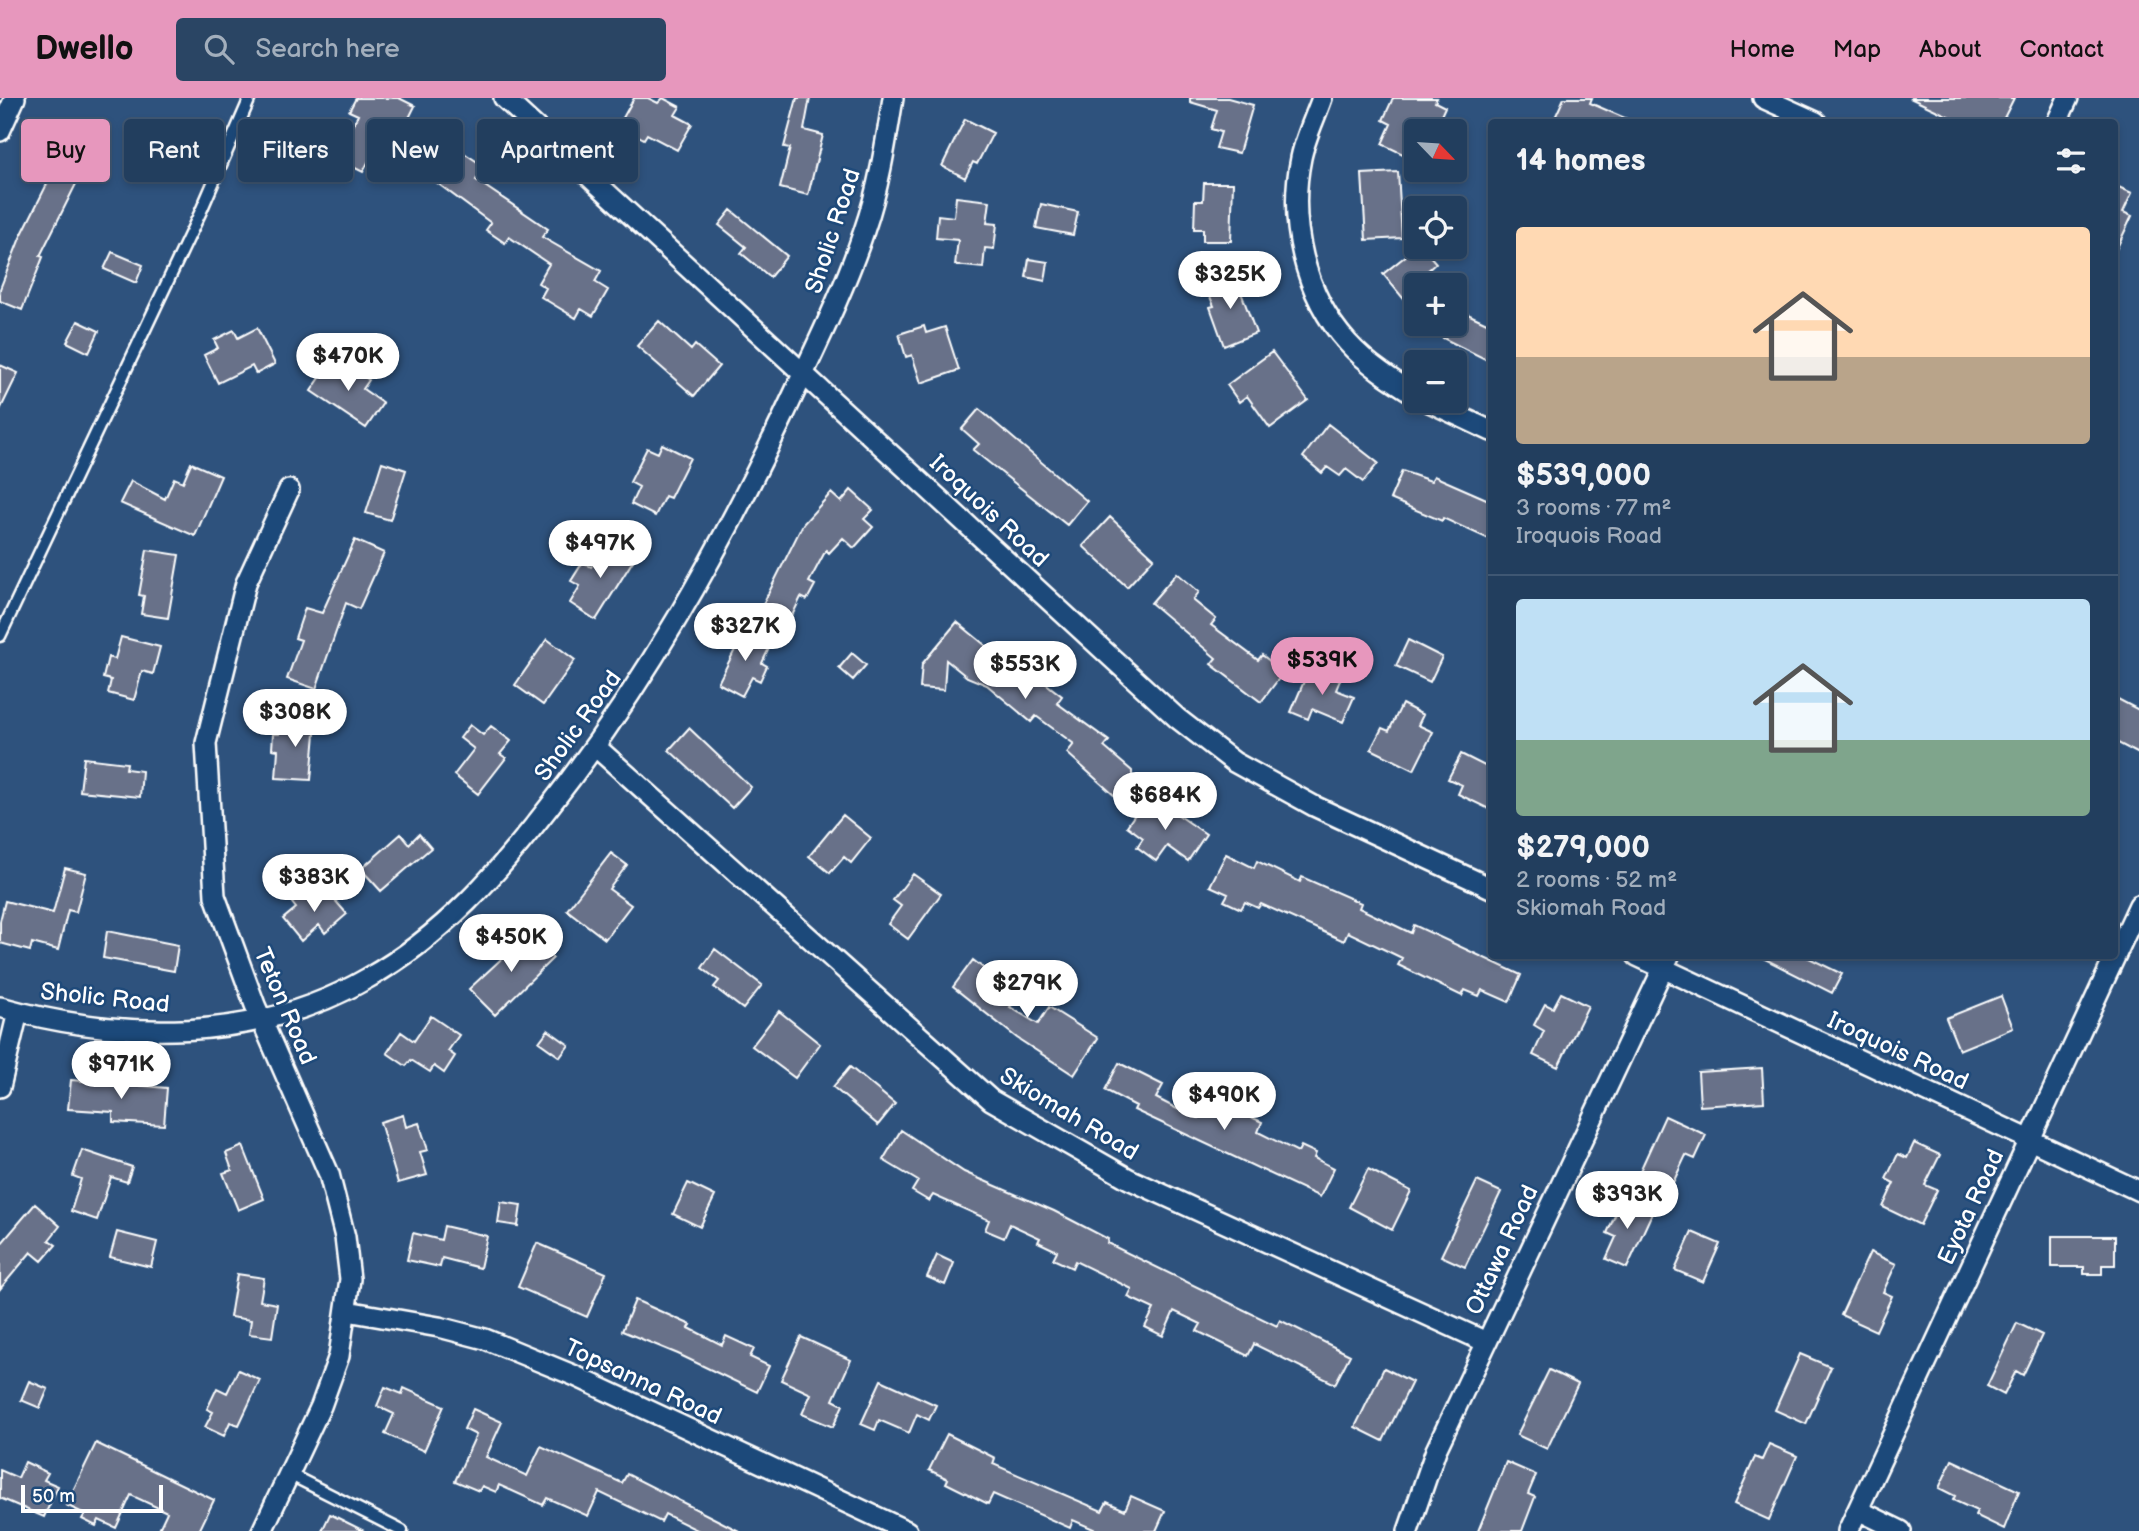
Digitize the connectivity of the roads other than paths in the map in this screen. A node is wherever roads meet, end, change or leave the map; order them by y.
1 (15, 98) edge
2 (250, 98) edge
3 (504, 98) edge
4 (893, 98) edge
5 (1322, 98) edge
6 (1763, 98) edge
7 (2068, 98) edge
8 (1809, 119) edge
9 (2058, 119) edge
10 (0, 131) edge
11 (803, 373) junction
12 (1404, 387) edge
13 (1453, 413) edge
14 (1488, 430) edge
15 (289, 490) dead end
16 (0, 636) edge
17 (596, 747) junction
18 (1488, 887) edge
19 (2139, 905) edge
20 (2118, 950) edge
21 (2114, 959) edge
22 (1666, 961) edge
23 (9, 1010) edge
24 (262, 1021) junction
25 (0, 1087) edge
26 (2030, 1140) junction
27 (2139, 1191) edge
28 (347, 1311) junction
29 (1486, 1342) junction
30 (289, 1474) junction
31 (1858, 1510) junction
32 (262, 1531) edge
33 (402, 1531) edge
34 (907, 1531) edge
35 (1408, 1531) edge
36 (1848, 1531) edge
37 (1901, 1531) edge

1 - 10 street
2 - 16 lane
3 - 11 street, Iroquois Road
4 - 11 street, Sholic Road
5 - 12 street
6 - 8 street
7 - 9 street
11 - 17 street, Sholic Road
11 - 18 street, Iroquois Road
13 - 14 street
15 - 24 street, Teton Road
17 - 24 street, Sholic Road
17 - 29 street, Skiomah Road
19 - 20 street, Eyota Road
21 - 26 street, Eyota Road
22 - 26 street, Iroquois Road
22 - 29 street, Ottawa Road
23 - 24 street, Sholic Road
23 - 25 street
24 - 28 street, Teton Road
26 - 27 street, Iroquois Road
26 - 31 street, Eyota Road
28 - 30 street, Teton Road
28 - 34 street, Topsanna Road
29 - 35 street, Ottawa Road
30 - 32 street, Teton Road
30 - 33 lane
31 - 36 street, Eyota Road
31 - 37 street

